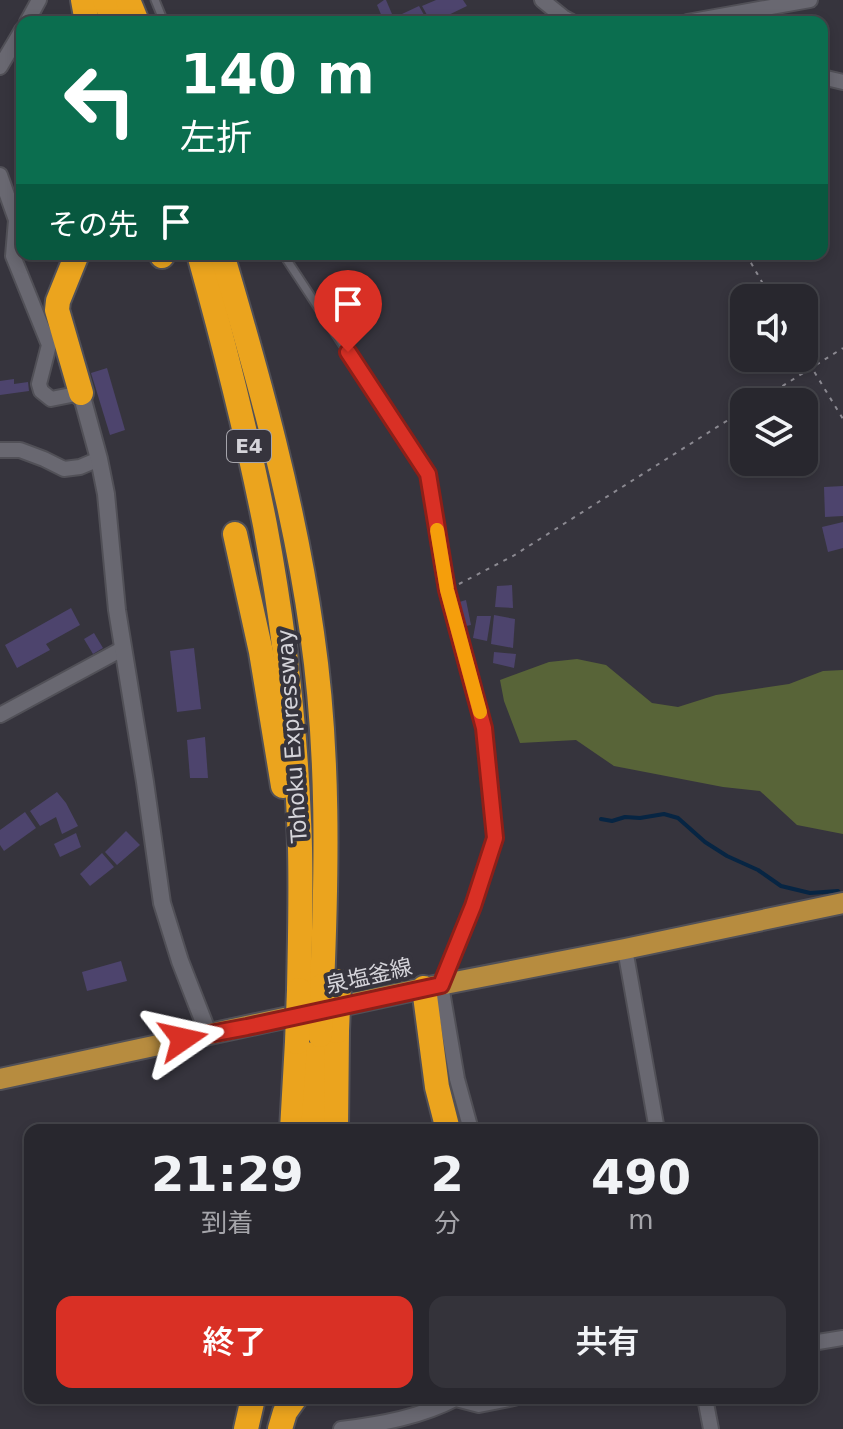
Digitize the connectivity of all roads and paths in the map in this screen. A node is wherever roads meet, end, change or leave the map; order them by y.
1 (542, 0) edge
2 (810, 0) edge
3 (562, 16) edge
4 (722, 16) edge
5 (16, 40) edge
6 (0, 67) edge
7 (0, 175) edge
8 (75, 260) edge
9 (84, 260) edge
10 (201, 260) edge
11 (224, 260) edge
12 (287, 260) edge
13 (749, 260) edge
14 (763, 284) edge
15 (65, 335) junction
16 (843, 348) edge
17 (818, 364) edge
18 (805, 372) edge
19 (814, 372) edge
20 (779, 388) edge
21 (81, 393) junction
22 (730, 419) edge
23 (843, 419) edge
24 (0, 450) edge
25 (99, 459) junction
26 (235, 534) dead end
27 (447, 590) junction
28 (122, 649) junction
29 (0, 715) edge
30 (837, 904) edge
31 (301, 927) junction
32 (625, 949) junction
33 (320, 985) junction
34 (432, 986) junction
35 (208, 1033) junction
36 (318, 1036) junction
37 (0, 1079) edge
38 (294, 1124) edge
39 (313, 1124) edge
40 (335, 1124) edge
41 (446, 1124) edge
42 (469, 1124) edge
43 (656, 1124) edge
44 (843, 1338) edge
45 (818, 1342) edge
46 (252, 1404) edge
47 (273, 1404) edge
48 (291, 1404) edge
49 (443, 1404) edge
50 (706, 1404) edge
51 (246, 1429) edge
52 (267, 1429) edge
53 (280, 1429) edge
54 (341, 1429) edge
55 (711, 1429) edge

1 - 3 street
2 - 4 street
5 - 6 street
7 - 21 street
8 - 15 highway
9 - 15 highway
10 - 31 highway, Tohoku Expressway / E4
11 - 33 highway, Tohoku Expressway / E4
12 - 27 lane
13 - 14 path
15 - 21 highway
16 - 17 path
18 - 20 path
19 - 23 path
21 - 25 street
22 - 27 path
24 - 25 street
25 - 28 street
26 - 31 highway
27 - 34 street
28 - 29 street
28 - 35 street
30 - 32 main road, 泉塩釜線
31 - 33 highway, Tohoku Expressway / E4
32 - 34 main road, 泉塩釜線
32 - 43 street
33 - 36 highway, Tohoku Expressway / E4, bridge
33 - 36 highway, bridge
34 - 35 main road, 泉塩釜線
34 - 41 highway
34 - 42 street
35 - 37 main road, 泉塩釜線
36 - 38 highway, Tohoku Expressway / E4
36 - 39 highway, Tohoku Expressway / E4
36 - 40 highway
44 - 45 street
46 - 51 highway
47 - 52 highway
48 - 53 highway
49 - 54 street
50 - 55 street

